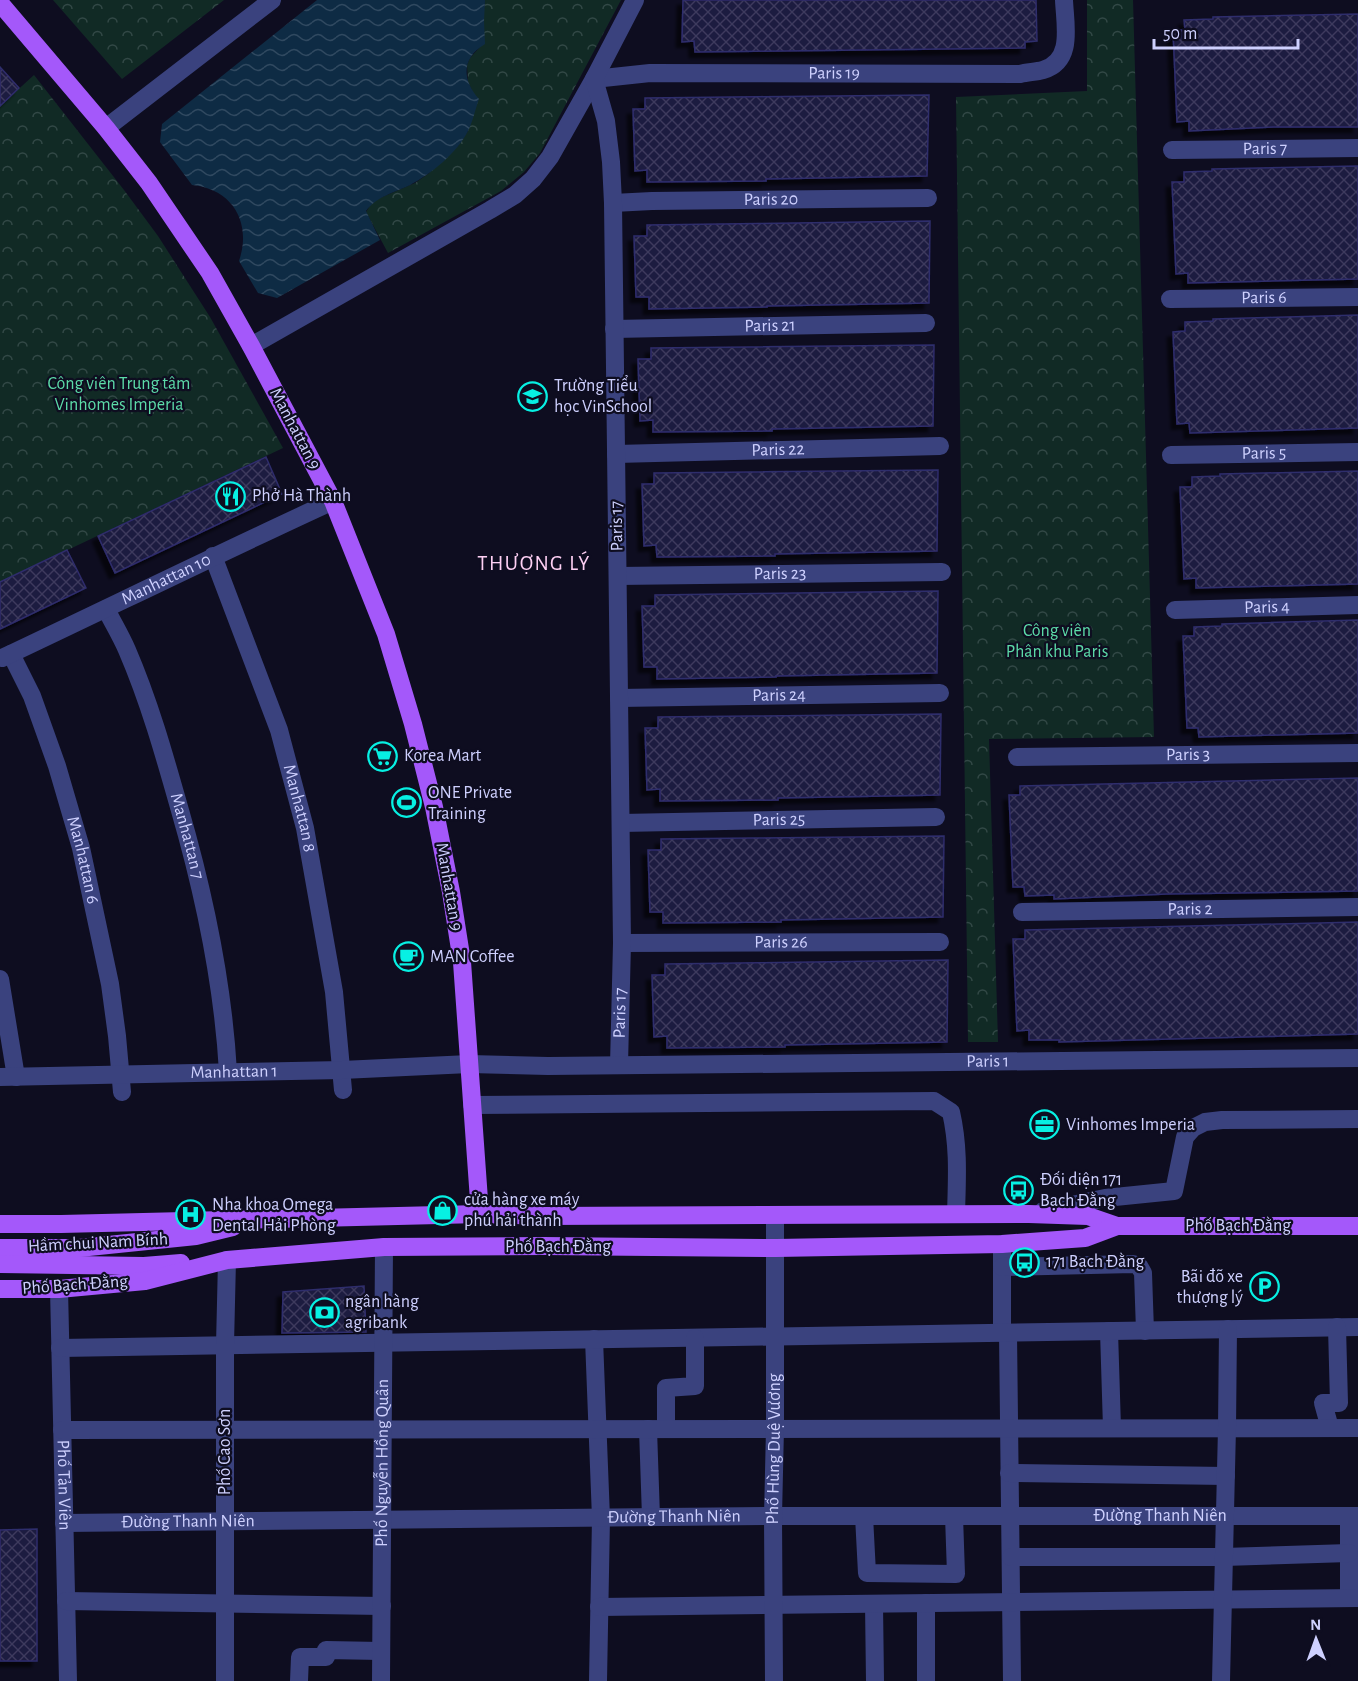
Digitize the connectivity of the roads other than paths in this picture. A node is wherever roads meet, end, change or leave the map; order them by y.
1 (272, 0) edge
2 (635, 0) edge
3 (1064, 0) edge
4 (2, 7) edge
5 (594, 79) junction
6 (106, 128) junction
7 (1358, 148) edge
8 (1172, 150) dead end
9 (928, 198) dead end
10 (613, 203) junction
11 (1358, 297) edge
12 (1170, 299) dead end
13 (926, 323) dead end
14 (614, 328) junction
15 (251, 346) junction
16 (940, 446) dead end
17 (1358, 452) edge
18 (616, 454) junction
19 (1171, 455) dead end
20 (333, 501) junction
21 (213, 556) junction
22 (942, 572) dead end
23 (618, 576) junction
24 (1358, 605) edge
25 (106, 609) junction
26 (1175, 610) dead end
27 (6, 656) edge
28 (940, 693) dead end
29 (619, 698) junction
30 (1358, 753) edge
31 (1017, 756) dead end
32 (936, 817) dead end
33 (621, 823) junction
34 (1358, 907) edge
35 (1022, 912) dead end
36 (940, 942) dead end
37 (622, 943) junction
38 (0, 979) edge
39 (1358, 1058) edge
40 (469, 1064) junction
41 (619, 1065) junction
42 (342, 1070) junction
43 (228, 1072) junction
44 (8, 1077) edge
45 (122, 1084) junction
46 (343, 1090) dead end
47 (472, 1105) junction
48 (1358, 1119) edge
49 (480, 1214) junction
50 (956, 1214) junction
51 (1029, 1214) junction
52 (775, 1215) junction
53 (266, 1219) junction
54 (0, 1224) edge
55 (1125, 1226) junction
56 (1358, 1226) edge
57 (1002, 1245) junction
58 (384, 1247) junction
59 (0, 1248) edge
60 (776, 1248) junction
61 (227, 1260) junction
62 (0, 1264) edge
63 (1002, 1267) junction
64 (0, 1289) edge
65 (59, 1289) junction
66 (1337, 1327) junction
67 (1358, 1327) edge
68 (1228, 1329) junction
69 (1109, 1331) junction
70 (1145, 1331) junction
71 (1005, 1333) junction
72 (775, 1336) junction
73 (695, 1338) junction
74 (594, 1339) junction
75 (384, 1343) junction
76 (225, 1345) junction
77 (60, 1348) junction
78 (775, 1428) junction
79 (1009, 1428) junction
80 (1112, 1428) junction
81 (1227, 1428) junction
82 (1330, 1428) junction
83 (1358, 1428) edge
84 (383, 1429) junction
85 (597, 1429) junction
86 (657, 1429) junction
87 (62, 1430) junction
88 (225, 1430) junction
89 (1009, 1473) junction
90 (1226, 1476) junction
91 (773, 1516) junction
92 (864, 1516) junction
93 (954, 1516) junction
94 (1010, 1516) junction
95 (1225, 1516) junction
96 (1353, 1516) edge
97 (651, 1517) junction
98 (601, 1518) junction
99 (382, 1520) junction
100 (225, 1522) junction
101 (64, 1523) junction
102 (1349, 1553) junction
103 (1011, 1557) junction
104 (1224, 1557) junction
105 (1354, 1598) edge
106 (1223, 1600) junction
107 (66, 1601) junction
108 (225, 1602) junction
109 (1011, 1602) junction
110 (926, 1603) junction
111 (774, 1604) junction
112 (874, 1604) junction
113 (382, 1606) junction
114 (599, 1607) junction
115 (381, 1651) junction
116 (68, 1681) edge
117 (225, 1681) edge
118 (299, 1681) edge
119 (381, 1681) edge
120 (598, 1681) edge
121 (774, 1681) edge
122 (875, 1681) edge
123 (926, 1681) edge
124 (1012, 1681) edge
125 (1221, 1681) edge

1 - 6 street
2 - 5 street
3 - 5 street, Paris 19
4 - 6 main road, Manhattan 9
5 - 10 street, Paris 17
5 - 15 street
6 - 15 main road, Manhattan 9
7 - 8 street, Paris 7
9 - 10 street, Paris 20
10 - 14 street, Paris 17
11 - 12 street, Paris 6
13 - 14 street, Paris 21
14 - 18 street, Paris 17
15 - 20 main road, Manhattan 9
16 - 18 street, Paris 22
17 - 19 street, Paris 5
18 - 23 street, Paris 17
20 - 21 street, Manhattan 10
20 - 40 main road, Manhattan 9
21 - 25 street, Manhattan 10
21 - 42 street, Manhattan 8
22 - 23 street, Paris 23
23 - 29 street, Paris 17
24 - 26 street, Paris 4
25 - 27 street, Manhattan 10
25 - 43 street, Manhattan 7
27 - 45 street, Manhattan 6
28 - 29 street, Paris 24
29 - 33 street, Paris 17
30 - 31 street, Paris 3
32 - 33 street, Paris 25
33 - 37 street, Paris 17
34 - 35 street, Paris 2
36 - 37 street, Paris 26
37 - 41 street, Paris 17
38 - 44 street
39 - 41 street, Paris 1
40 - 41 street, Paris 1
40 - 42 street, Manhattan 1
40 - 47 main road, Manhattan 9
42 - 43 street, Manhattan 1
42 - 46 street, Manhattan 8
43 - 45 street, Manhattan 1
44 - 45 street, Manhattan 1
47 - 49 main road, Manhattan 9
47 - 50 street
48 - 51 street
49 - 52 main road, Phố Bạch Đằng
49 - 53 main road, Phố Bạch Đằng
50 - 51 main road, Phố Bạch Đằng
50 - 52 main road, Phố Bạch Đằng
51 - 55 main road, Phố Bạch Đằng
52 - 60 street, Phố Hùng Duệ Vương
53 - 54 main road, Phố Bạch Đằng
53 - 59 main road, Hầm chui Nam Bính
55 - 56 main road, Phố Bạch Đằng
55 - 57 main road, Phố Bạch Đằng
57 - 60 main road, Phố Bạch Đằng
57 - 63 street
58 - 60 main road, Phố Bạch Đằng
58 - 61 main road, Phố Bạch Đằng
58 - 75 street, Phố Nguyễn Hồng Quân
60 - 72 street, Phố Hùng Duệ Vương
61 - 62 main road, Hầm chui Nam Bính
61 - 65 main road, Phố Bạch Đằng
61 - 76 street, Phố Cao Sơn
63 - 70 street
63 - 71 street
64 - 65 main road, Phố Bạch Đằng
65 - 77 street, Phố Tản Viên
66 - 67 street
66 - 68 street
66 - 82 street
68 - 70 street
68 - 81 street
69 - 70 street
69 - 71 street
69 - 80 street
71 - 72 street
71 - 79 street
72 - 73 street
72 - 78 street, Phố Hùng Duệ Vương
73 - 74 street
73 - 86 street
74 - 75 street
74 - 85 street
75 - 76 street
75 - 84 street, Phố Nguyễn Hồng Quân
76 - 77 street
76 - 88 street, Phố Cao Sơn
77 - 87 street, Phố Tản Viên
78 - 79 street
78 - 86 street
78 - 91 street, Phố Hùng Duệ Vương
79 - 80 street
79 - 89 street
80 - 81 street
81 - 82 street
81 - 90 street
82 - 83 street
84 - 85 street
84 - 88 street
84 - 99 street, Phố Nguyễn Hồng Quân
85 - 86 street
85 - 98 street
86 - 97 street
87 - 88 street
87 - 101 street, Phố Tản Viên
88 - 100 street, Phố Cao Sơn
89 - 90 street
89 - 94 street
90 - 95 street
91 - 92 street, Đường Thanh Niên
91 - 97 street, Đường Thanh Niên
91 - 111 street, Phố Hùng Duệ Vương
92 - 93 street, Đường Thanh Niên
92 - 93 street
93 - 94 street, Đường Thanh Niên
94 - 95 street, Đường Thanh Niên
94 - 103 street
95 - 96 street, Đường Thanh Niên
95 - 104 street
96 - 102 street
97 - 98 street, Đường Thanh Niên
98 - 99 street, Đường Thanh Niên
98 - 114 street
99 - 100 street, Đường Thanh Niên
99 - 113 street, Phố Nguyễn Hồng Quân
100 - 101 street, Đường Thanh Niên
100 - 108 street, Phố Cao Sơn
101 - 107 street, Phố Tản Viên
102 - 104 street
102 - 105 street
103 - 104 street
103 - 109 street
104 - 106 street
105 - 106 street
106 - 109 street
106 - 125 street
107 - 108 street
107 - 116 street, Phố Tản Viên
108 - 113 street
108 - 117 street, Phố Cao Sơn
109 - 110 street
109 - 124 street
110 - 112 street
110 - 123 street
111 - 112 street
111 - 114 street
111 - 121 street, Phố Hùng Duệ Vương
112 - 122 street
113 - 115 street, Phố Nguyễn Hồng Quân
114 - 120 street
115 - 118 street
115 - 119 street, Phố Nguyễn Hồng Quân

